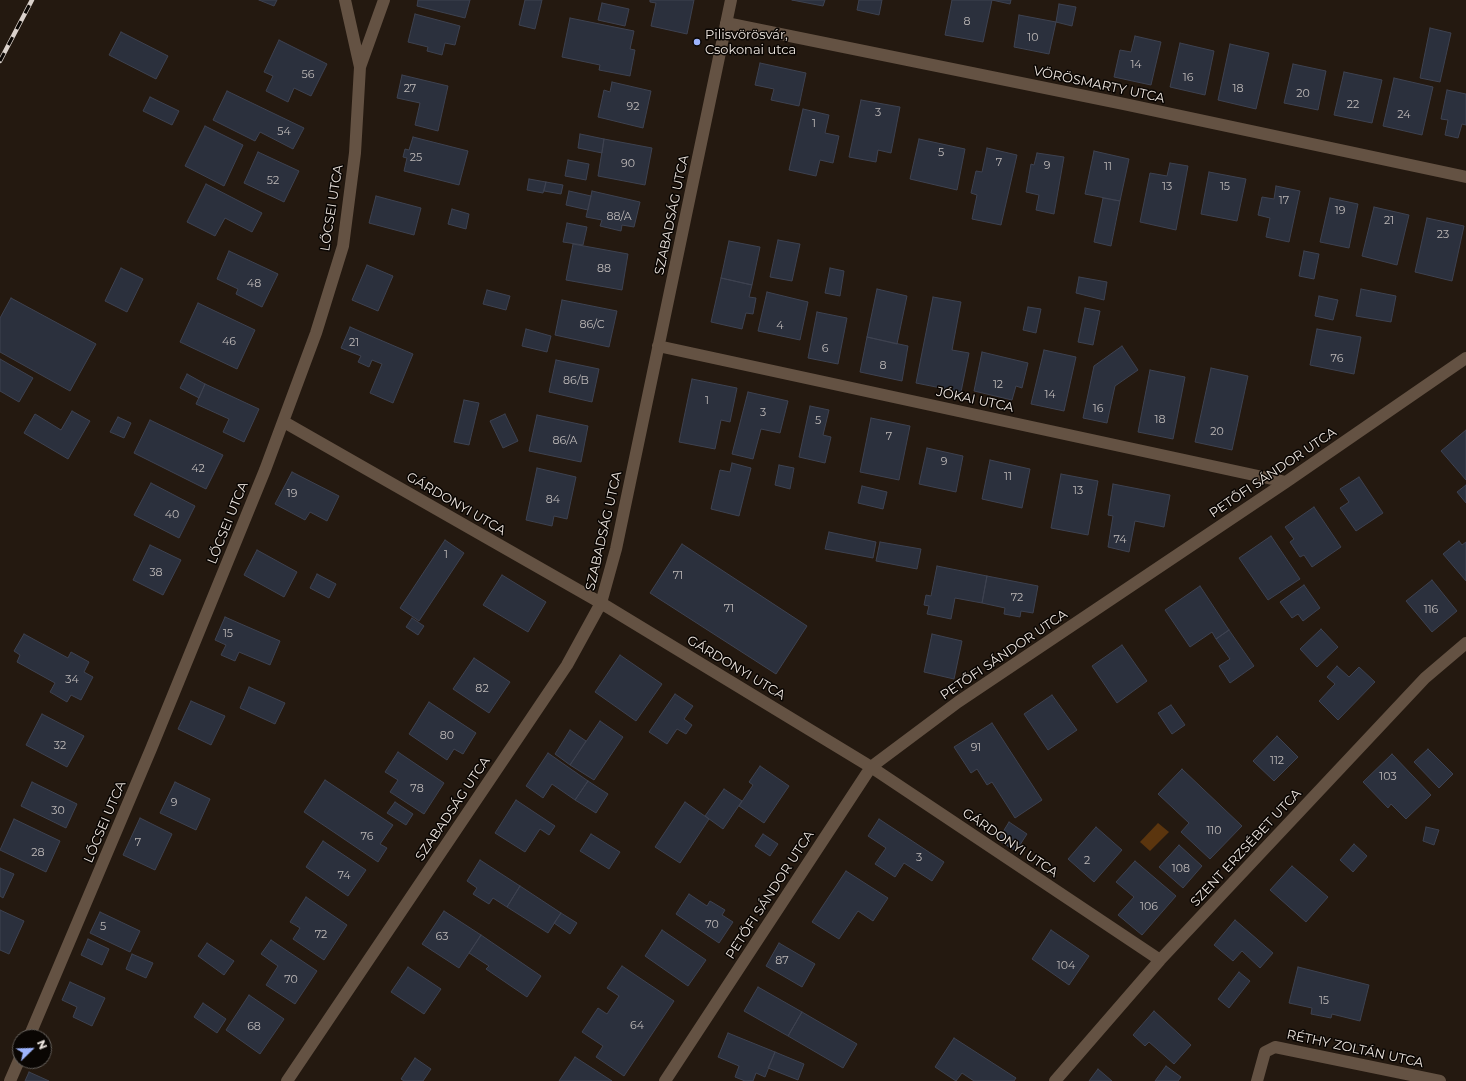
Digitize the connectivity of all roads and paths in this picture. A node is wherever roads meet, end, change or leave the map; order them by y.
1 (345, 0) edge
2 (384, 0) edge
3 (731, 0) edge
4 (726, 23) junction
5 (360, 67) junction
6 (1466, 177) edge
7 (658, 346) junction
8 (1466, 358) edge
9 (284, 422) junction
10 (1286, 482) junction
11 (601, 603) junction
12 (1466, 643) edge
13 (871, 767) junction
14 (1160, 960) junction
15 (32, 1029) edge
16 (15, 1069) edge
17 (10, 1081) edge
18 (287, 1081) edge
19 (665, 1081) edge
20 (1055, 1081) edge
21 (1257, 1081) edge
22 (1440, 1081) edge

1 - 5 street
2 - 5 street, LŐCSEI UTCA
3 - 4 street, SZABADSÁG UTCA
4 - 6 street, VÖRÖSMARTY UTCA
4 - 7 street, SZABADSÁG UTCA
5 - 9 street, LŐCSEI UTCA
7 - 10 street, JÓKAI UTCA
7 - 11 street, SZABADSÁG UTCA
8 - 10 street, PETŐFI SÁNDOR UTCA
9 - 11 street, GÁRDONYI UTCA
9 - 15 street, LŐCSEI UTCA
10 - 13 street, PETŐFI SÁNDOR UTCA
11 - 13 street, GÁRDONYI UTCA
11 - 18 street, SZABADSÁG UTCA
12 - 14 street, SZENT ERZSÉBET UTCA
13 - 14 street, GÁRDONYI UTCA
13 - 19 street, PETŐFI SÁNDOR UTCA
14 - 20 street, SZENT ERZSÉBET UTCA
16 - 17 street
21 - 22 street, RÉTHY ZOLTÁN UTCA

